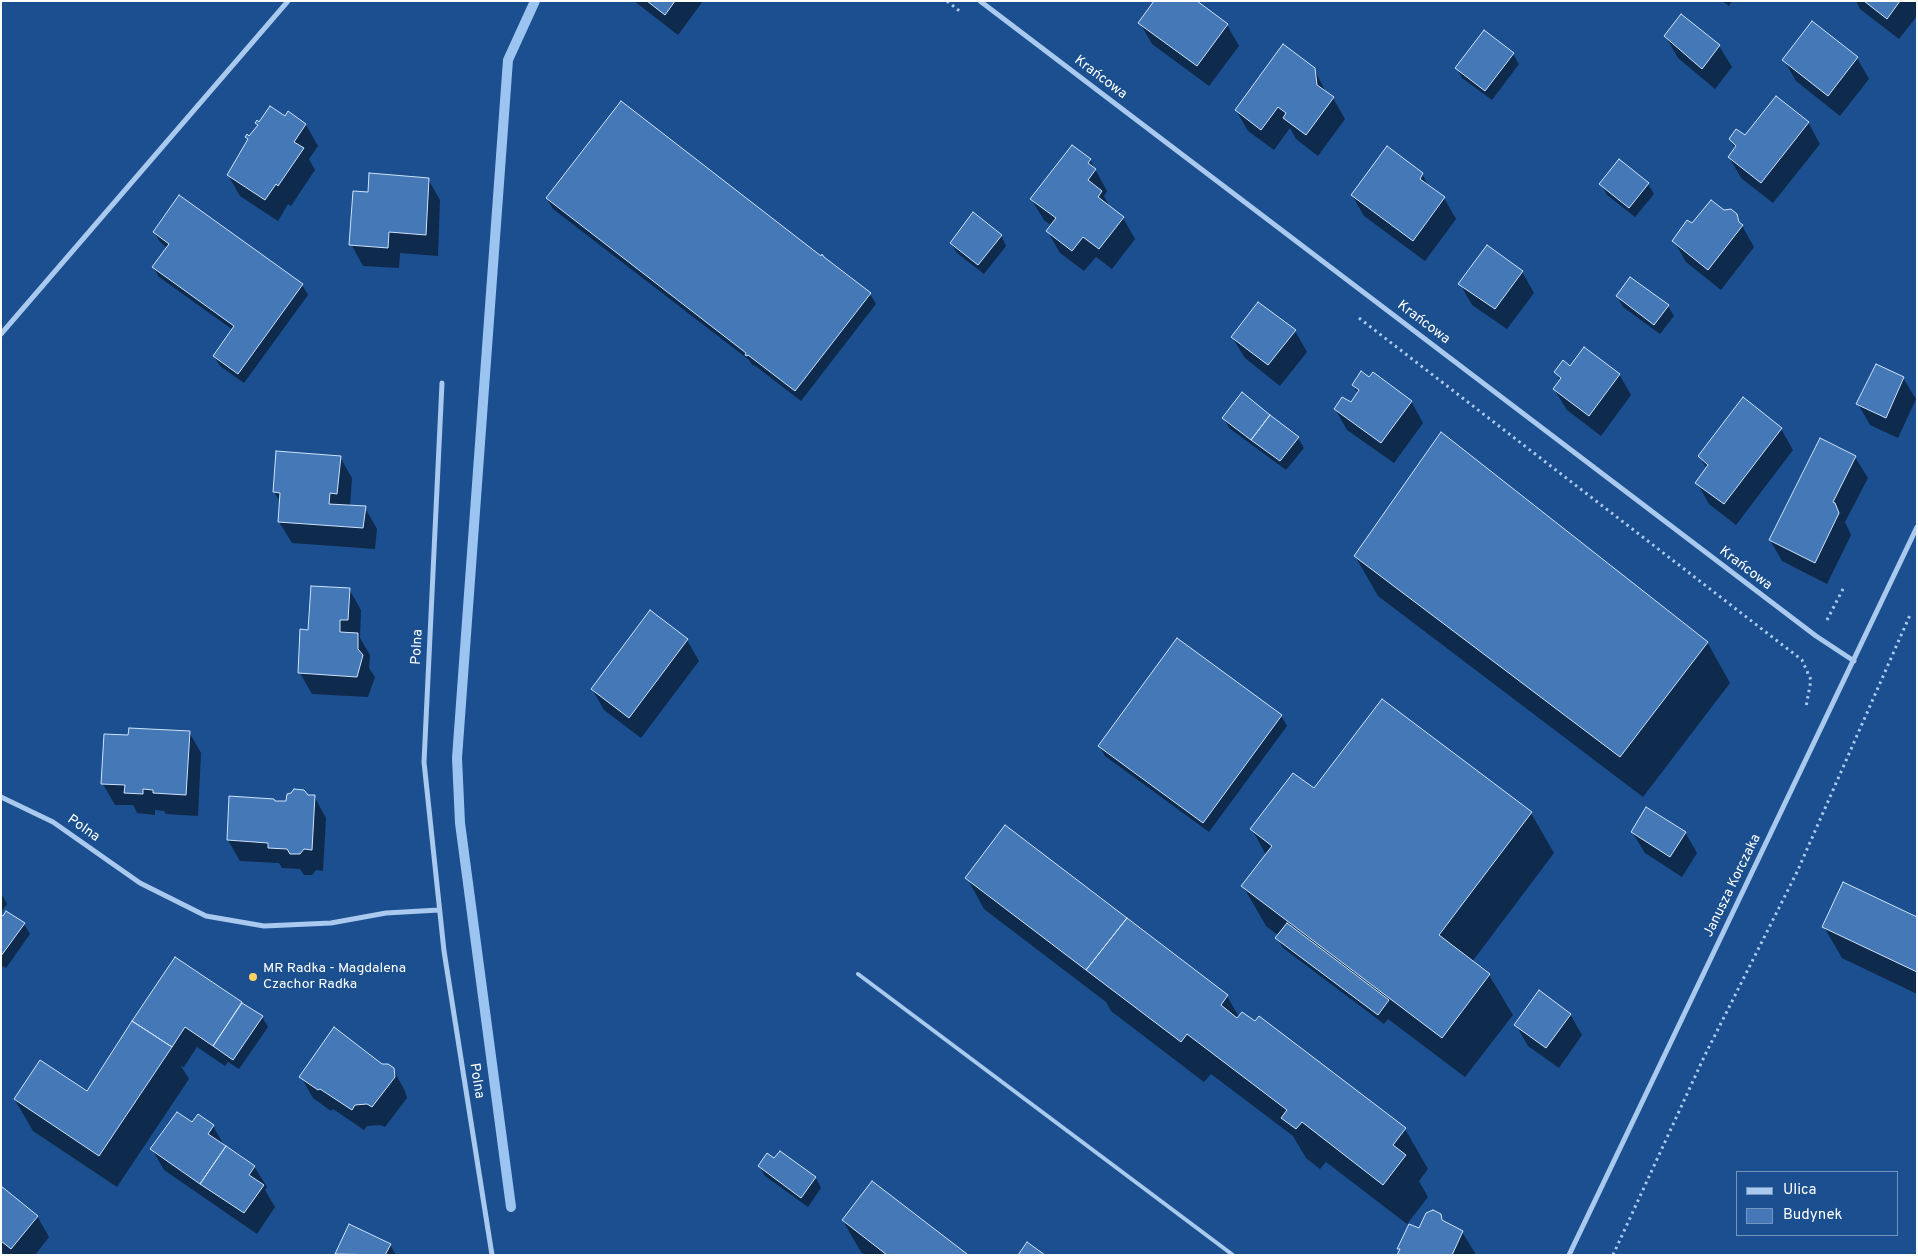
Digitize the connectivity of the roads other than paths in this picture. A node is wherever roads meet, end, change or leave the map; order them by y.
1 (288, 1) edge
2 (980, 1) edge
3 (1, 334) edge
4 (442, 383) dead end
5 (1917, 527) edge
6 (1854, 661) junction
7 (1, 797) edge
8 (439, 910) junction
9 (858, 974) dead end
10 (492, 1255) edge
11 (1233, 1255) edge
12 (1569, 1255) edge

1 - 3 street
2 - 6 street, Krańcowa
4 - 8 street, Polna
5 - 6 street, Janusza Korczaka
6 - 12 street, Janusza Korczaka
7 - 8 street, Polna
8 - 10 street, Polna
9 - 11 lane

